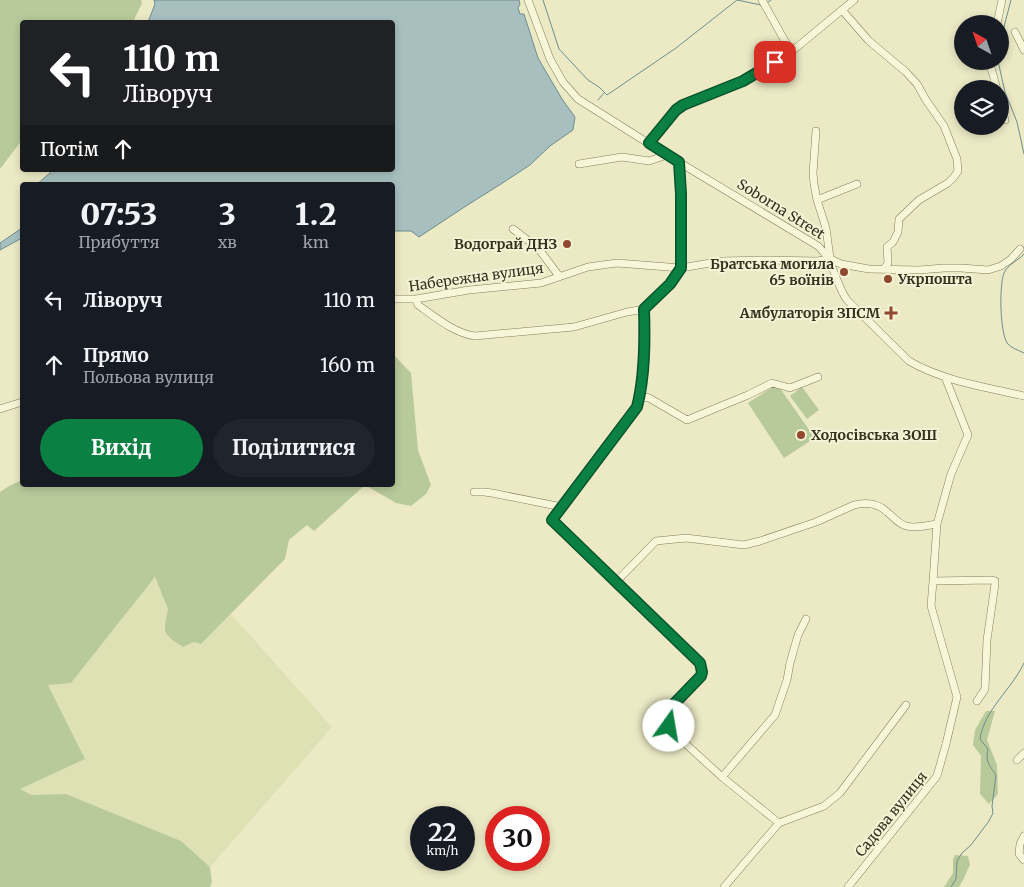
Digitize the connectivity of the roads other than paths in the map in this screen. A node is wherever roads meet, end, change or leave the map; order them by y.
1 (528, 0) edge
2 (762, 0) edge
3 (854, 0) edge
4 (1002, 0) edge
5 (842, 10) junction
6 (999, 15) edge
7 (1015, 32) dead end
8 (1024, 50) edge
9 (790, 52) junction
10 (816, 131) dead end
11 (649, 143) junction
12 (667, 155) junction
13 (679, 162) junction
14 (579, 164) dead end
15 (857, 184) dead end
16 (817, 200) junction
17 (513, 230) dead end
18 (1020, 249) dead end
19 (830, 260) junction
20 (681, 268) junction
21 (884, 269) junction
22 (560, 276) junction
23 (395, 299) edge
24 (416, 299) junction
25 (644, 309) junction
26 (818, 377) dead end
27 (945, 377) junction
28 (640, 396) junction
29 (1024, 396) edge
30 (20, 403) edge
31 (0, 409) edge
32 (474, 492) dead end
33 (562, 507) junction
34 (937, 524) junction
35 (933, 581) junction
36 (616, 582) junction
37 (806, 619) dead end
38 (977, 701) dead end
39 (906, 705) dead end
40 (1024, 753) edge
41 (1017, 760) dead end
42 (722, 777) junction
43 (779, 822) junction
44 (1024, 836) edge
45 (1024, 860) edge
46 (724, 887) edge
47 (848, 887) edge

1 - 11 street, Soborna Street
2 - 9 street
3 - 5 street
4 - 6 street
5 - 9 street
5 - 21 street
7 - 8 street
9 - 11 street
10 - 16 street
11 - 12 street, Soborna Street
12 - 13 street, Soborna Street
12 - 14 street
13 - 19 street, Soborna Street
13 - 20 street
15 - 16 street
16 - 19 street
17 - 22 street
18 - 21 street, Набережна вулиця
19 - 20 street, Набережна вулиця
19 - 21 street, Набережна вулиця
19 - 27 street, Soborna Street
20 - 22 street, Набережна вулиця
20 - 25 street
22 - 24 street, Набережна вулиця
23 - 24 street, Набережна вулиця
24 - 25 street
25 - 28 street
26 - 28 street
27 - 29 street, Soborna Street
27 - 34 street, Садова вулиця
28 - 33 street
30 - 31 street
32 - 33 street
33 - 36 street
34 - 35 street, Садова вулиця
34 - 36 street
35 - 38 street
35 - 47 street, Садова вулиця
36 - 42 street
37 - 42 street
39 - 43 street
40 - 41 street
42 - 43 street
43 - 46 street
44 - 45 street

